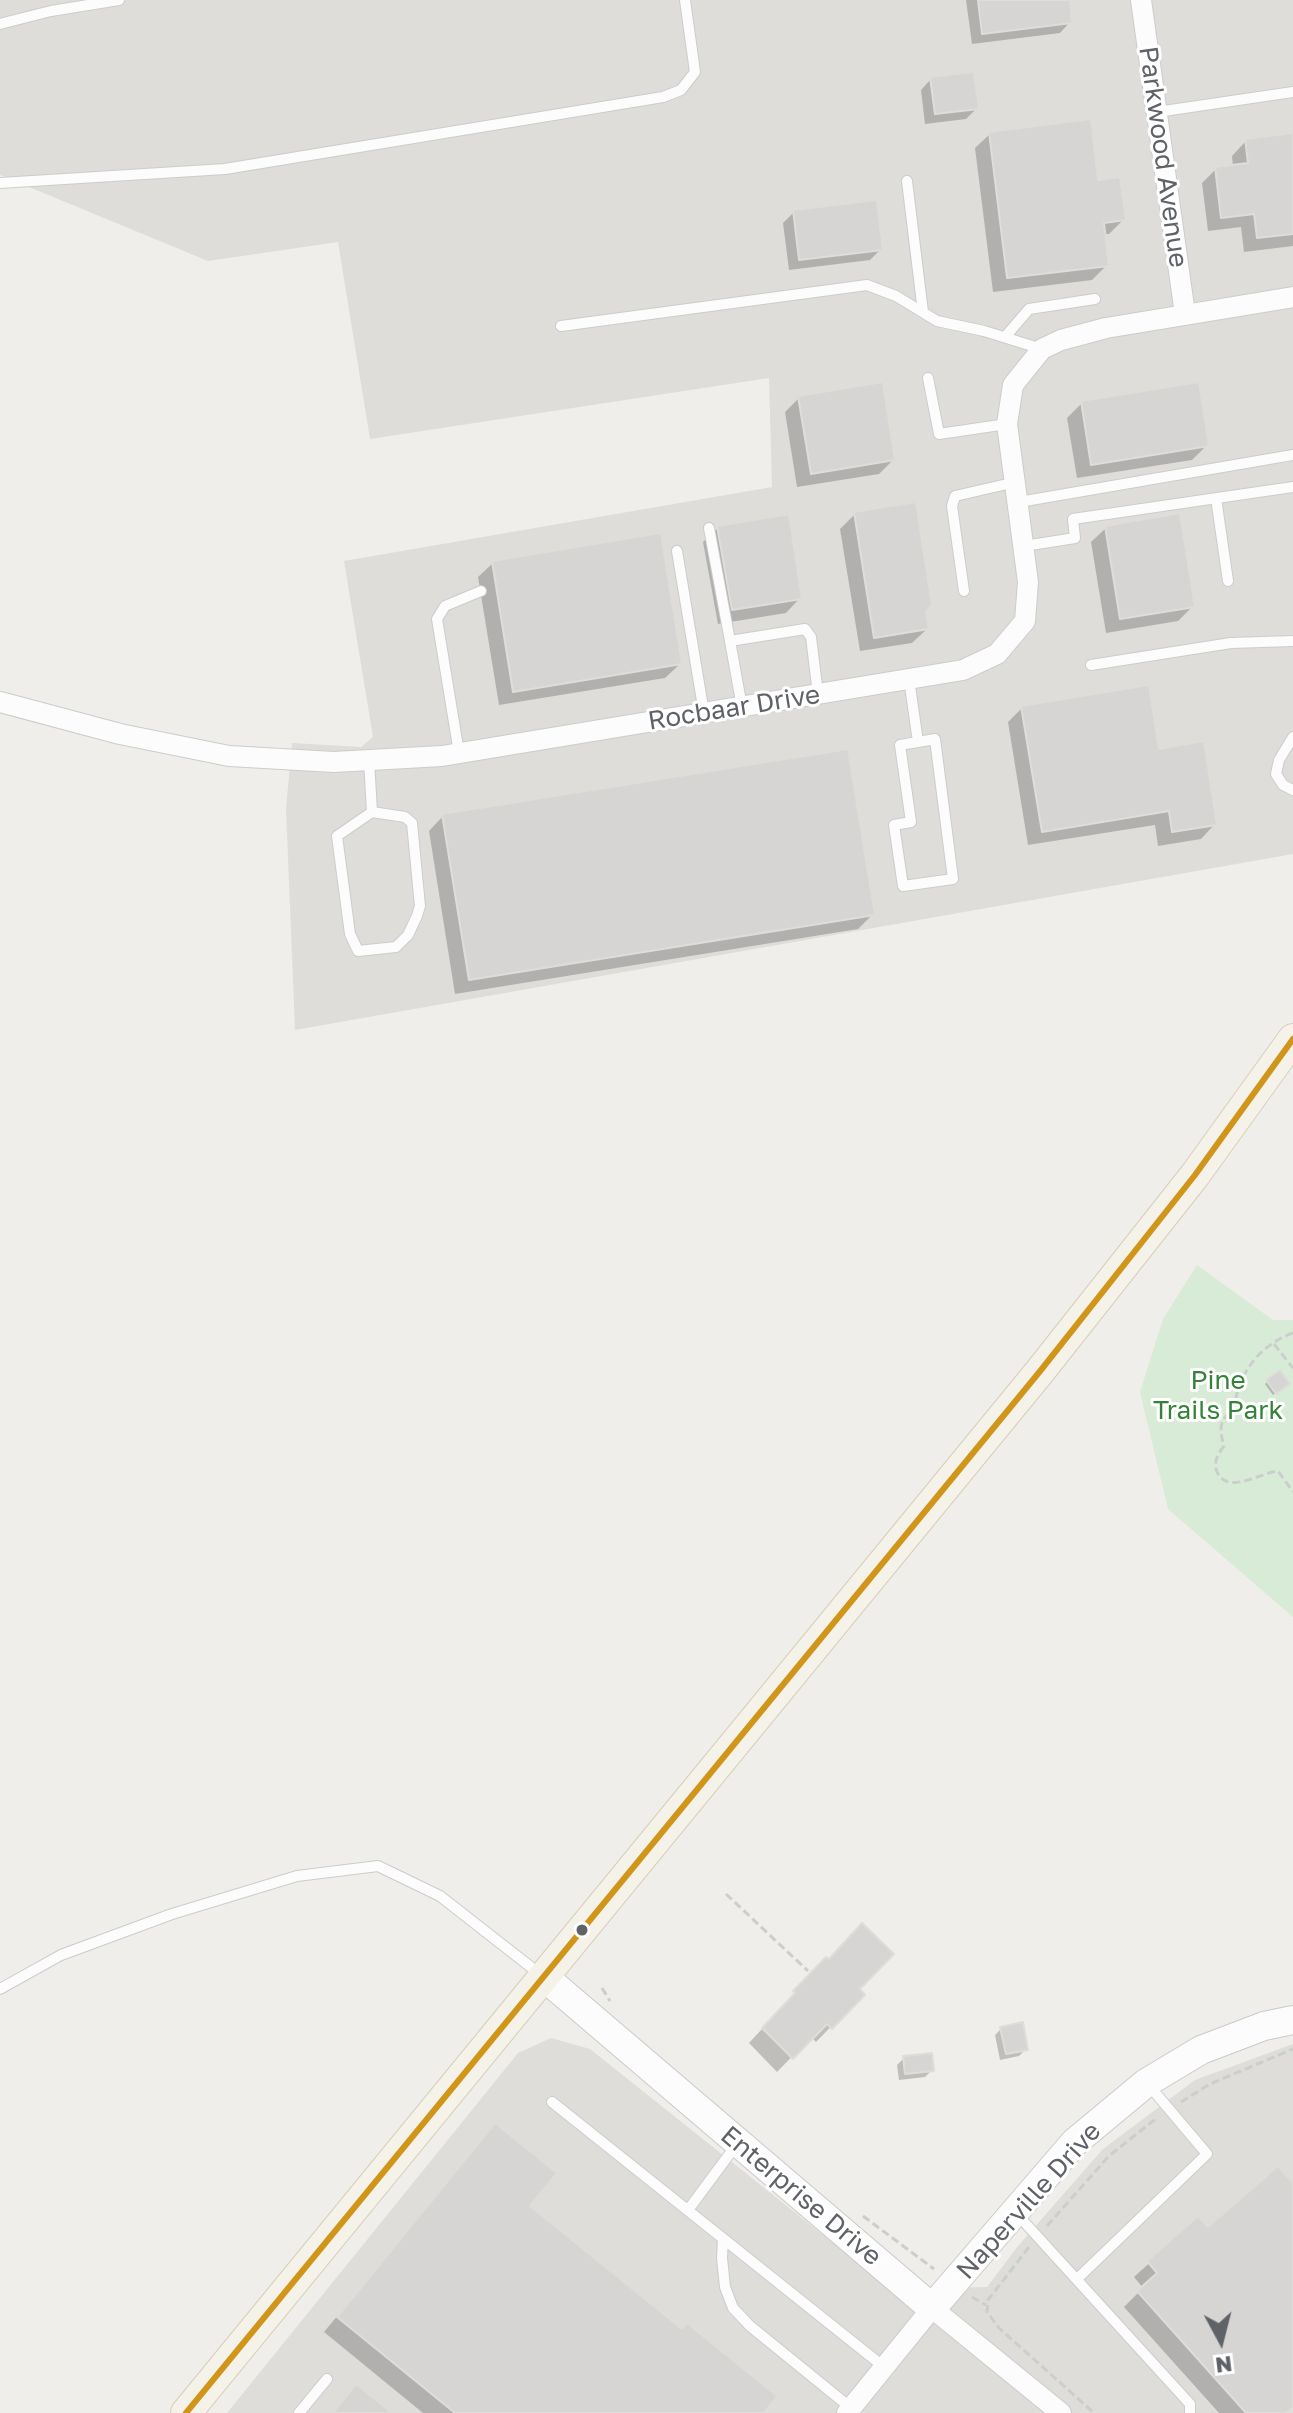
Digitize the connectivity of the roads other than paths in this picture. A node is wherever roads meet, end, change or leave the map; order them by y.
1 (119, 0) edge
2 (685, 0) edge
3 (1141, 0) edge
4 (0, 24) edge
5 (1293, 92) edge
6 (1157, 112) junction
7 (907, 181) dead end
8 (0, 183) edge
9 (1293, 297) edge
10 (1095, 299) dead end
11 (923, 312) junction
12 (1185, 314) junction
13 (561, 326) dead end
14 (1005, 337) junction
15 (1042, 349) junction
16 (928, 378) dead end
17 (1007, 424) junction
18 (1293, 455) edge
19 (1293, 487) edge
20 (1017, 492) junction
21 (1216, 498) junction
22 (709, 528) dead end
23 (1024, 546) junction
24 (677, 551) dead end
25 (1228, 581) dead end
26 (481, 591) dead end
27 (964, 591) dead end
28 (730, 641) junction
29 (1293, 641) edge
30 (1091, 665) dead end
31 (909, 679) junction
32 (818, 694) junction
33 (0, 702) edge
34 (742, 707) junction
35 (704, 713) junction
36 (1293, 737) edge
37 (918, 742) junction
38 (459, 753) junction
39 (369, 760) junction
40 (1293, 790) edge
41 (372, 812) junction
42 (1293, 1039) edge
43 (543, 1976) junction
44 (0, 1989) edge
45 (1293, 2020) edge
46 (1146, 2083) junction
47 (552, 2102) dead end
48 (738, 2142) junction
49 (688, 2210) junction
50 (1015, 2212) junction
51 (723, 2239) junction
52 (1077, 2279) junction
53 (932, 2308) junction
54 (884, 2367) junction
55 (327, 2379) dead end
56 (849, 2410) edge
57 (186, 2413) edge
58 (299, 2413) edge
59 (1061, 2413) edge
60 (1190, 2413) edge

1 - 4 lane
2 - 8 lane
3 - 6 street, Parkwood Avenue
5 - 6 lane
6 - 12 street, Parkwood Avenue
7 - 11 lane
9 - 12 street
10 - 14 lane
11 - 13 lane
11 - 14 lane
12 - 15 street
14 - 15 lane
15 - 17 street, Rocbaar Drive
16 - 17 lane
17 - 20 street, Rocbaar Drive
18 - 20 lane
19 - 21 lane
20 - 23 street, Rocbaar Drive
20 - 27 lane
21 - 23 lane
21 - 25 lane
22 - 28 lane
23 - 31 street, Rocbaar Drive
24 - 35 lane
26 - 38 lane
28 - 32 lane
28 - 34 lane
29 - 30 lane
31 - 32 street, Rocbaar Drive
31 - 37 lane
32 - 34 street, Rocbaar Drive
33 - 39 street, Rocbaar Drive
34 - 35 street, Rocbaar Drive
35 - 38 street, Rocbaar Drive
36 - 40 lane
37 - 37 lane
38 - 39 street, Rocbaar Drive
39 - 41 lane
41 - 41 lane
42 - 43 main road
43 - 44 lane
43 - 48 street, Enterprise Drive
43 - 57 main road
45 - 46 street, Naperville Drive
46 - 50 street, Naperville Drive
46 - 52 lane
47 - 49 lane
48 - 49 lane
48 - 53 street, Enterprise Drive
49 - 51 lane
50 - 52 lane
50 - 53 street, Naperville Drive
51 - 54 lane
51 - 56 lane
52 - 60 lane
53 - 54 street, Naperville Drive
53 - 59 street, Enterprise Drive
54 - 56 street, Naperville Drive
55 - 58 lane

